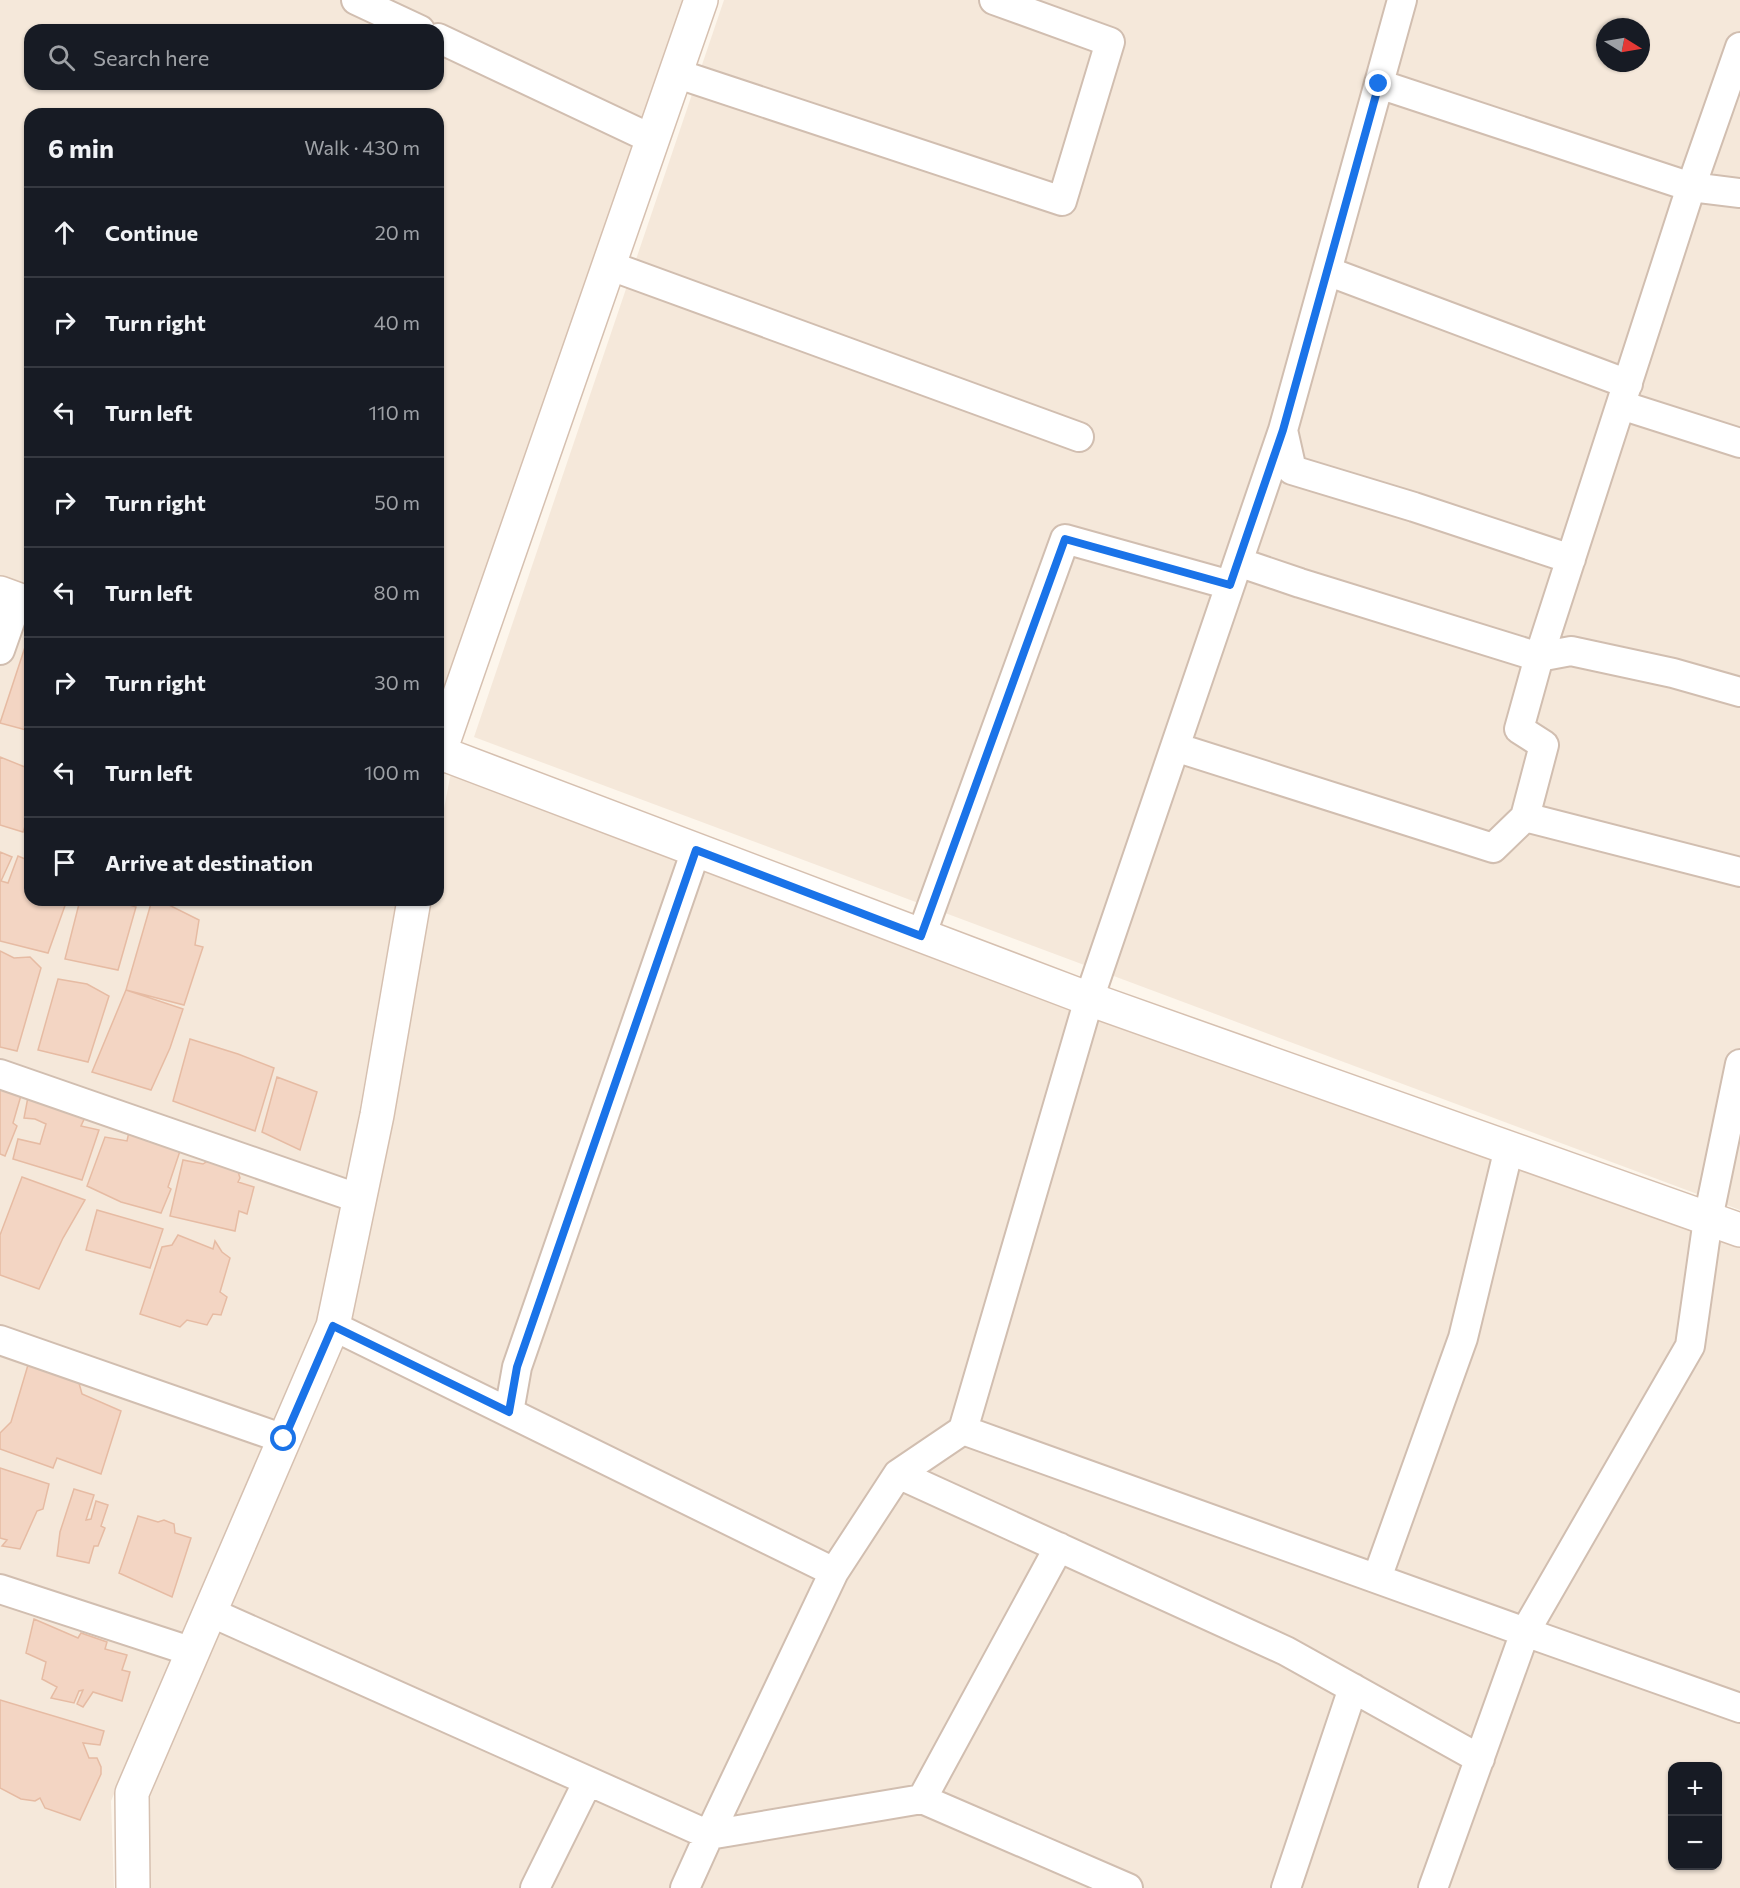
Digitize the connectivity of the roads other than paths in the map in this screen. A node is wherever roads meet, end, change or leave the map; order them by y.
1 (358, 0) edge
2 (701, 0) edge
3 (994, 0) edge
4 (1402, 0) edge
5 (408, 24) edge
6 (444, 41) edge
7 (1740, 47) edge
8 (675, 74) junction
9 (1379, 84) junction
10 (652, 139) junction
11 (1691, 187) junction
12 (1740, 193) edge
13 (608, 265) junction
14 (1327, 271) junction
15 (1624, 394) junction
16 (1283, 430) junction
17 (1079, 437) dead end
18 (1740, 443) edge
19 (1571, 558) junction
20 (1234, 574) junction
21 (16, 598) edge
22 (0, 650) edge
23 (1539, 657) junction
24 (1740, 692) edge
25 (444, 737) edge
26 (1175, 747) junction
27 (444, 756) edge
28 (1525, 818) junction
29 (696, 850) junction
30 (1740, 873) edge
31 (413, 906) edge
32 (921, 936) junction
33 (1089, 999) junction
34 (1740, 1064) edge
35 (0, 1074) edge
36 (1509, 1149) junction
37 (360, 1199) junction
38 (1708, 1219) junction
39 (1740, 1230) edge
40 (333, 1326) junction
41 (0, 1340) edge
42 (509, 1412) junction
43 (963, 1430) junction
44 (284, 1439) junction
45 (898, 1474) junction
46 (1059, 1547) junction
47 (834, 1572) junction
48 (1377, 1578) junction
49 (0, 1589) edge
50 (210, 1612) junction
51 (1525, 1632) junction
52 (193, 1652) junction
53 (1353, 1688) junction
54 (1740, 1708) edge
55 (1480, 1758) junction
56 (588, 1781) junction
57 (922, 1799) junction
58 (708, 1835) junction
59 (133, 1888) edge
60 (535, 1888) edge
61 (685, 1888) edge
62 (1128, 1888) edge
63 (1286, 1888) edge
64 (1433, 1888) edge

1 - 5 street
2 - 8 street
3 - 8 street
4 - 9 street
6 - 10 street
7 - 11 street
8 - 10 street
9 - 11 street
9 - 14 street
10 - 13 street
11 - 12 street
11 - 15 street
13 - 17 street
13 - 25 street
14 - 15 street
14 - 16 street
15 - 18 street
15 - 19 street
16 - 19 street
16 - 20 street
19 - 23 street
20 - 23 street
20 - 26 street
20 - 32 street
21 - 22 street
23 - 24 street
23 - 28 street
26 - 28 street
26 - 33 street
27 - 29 street
28 - 30 street
29 - 32 street
29 - 42 street
31 - 37 street
32 - 33 street
33 - 36 street
33 - 43 street
34 - 38 street
35 - 37 street
36 - 38 street
36 - 48 street
37 - 40 street
38 - 39 street
38 - 51 street
40 - 42 street
40 - 44 street
41 - 44 street
42 - 47 street
43 - 45 street
43 - 48 street
44 - 50 street
45 - 46 street
45 - 47 street
46 - 53 street
46 - 57 street
47 - 58 street
48 - 51 street
49 - 52 street
50 - 52 street
50 - 56 street
51 - 54 street
51 - 55 street
52 - 59 street
53 - 55 street
53 - 63 street
55 - 64 street
56 - 58 street
56 - 60 street
57 - 58 street
57 - 62 street
58 - 61 street

